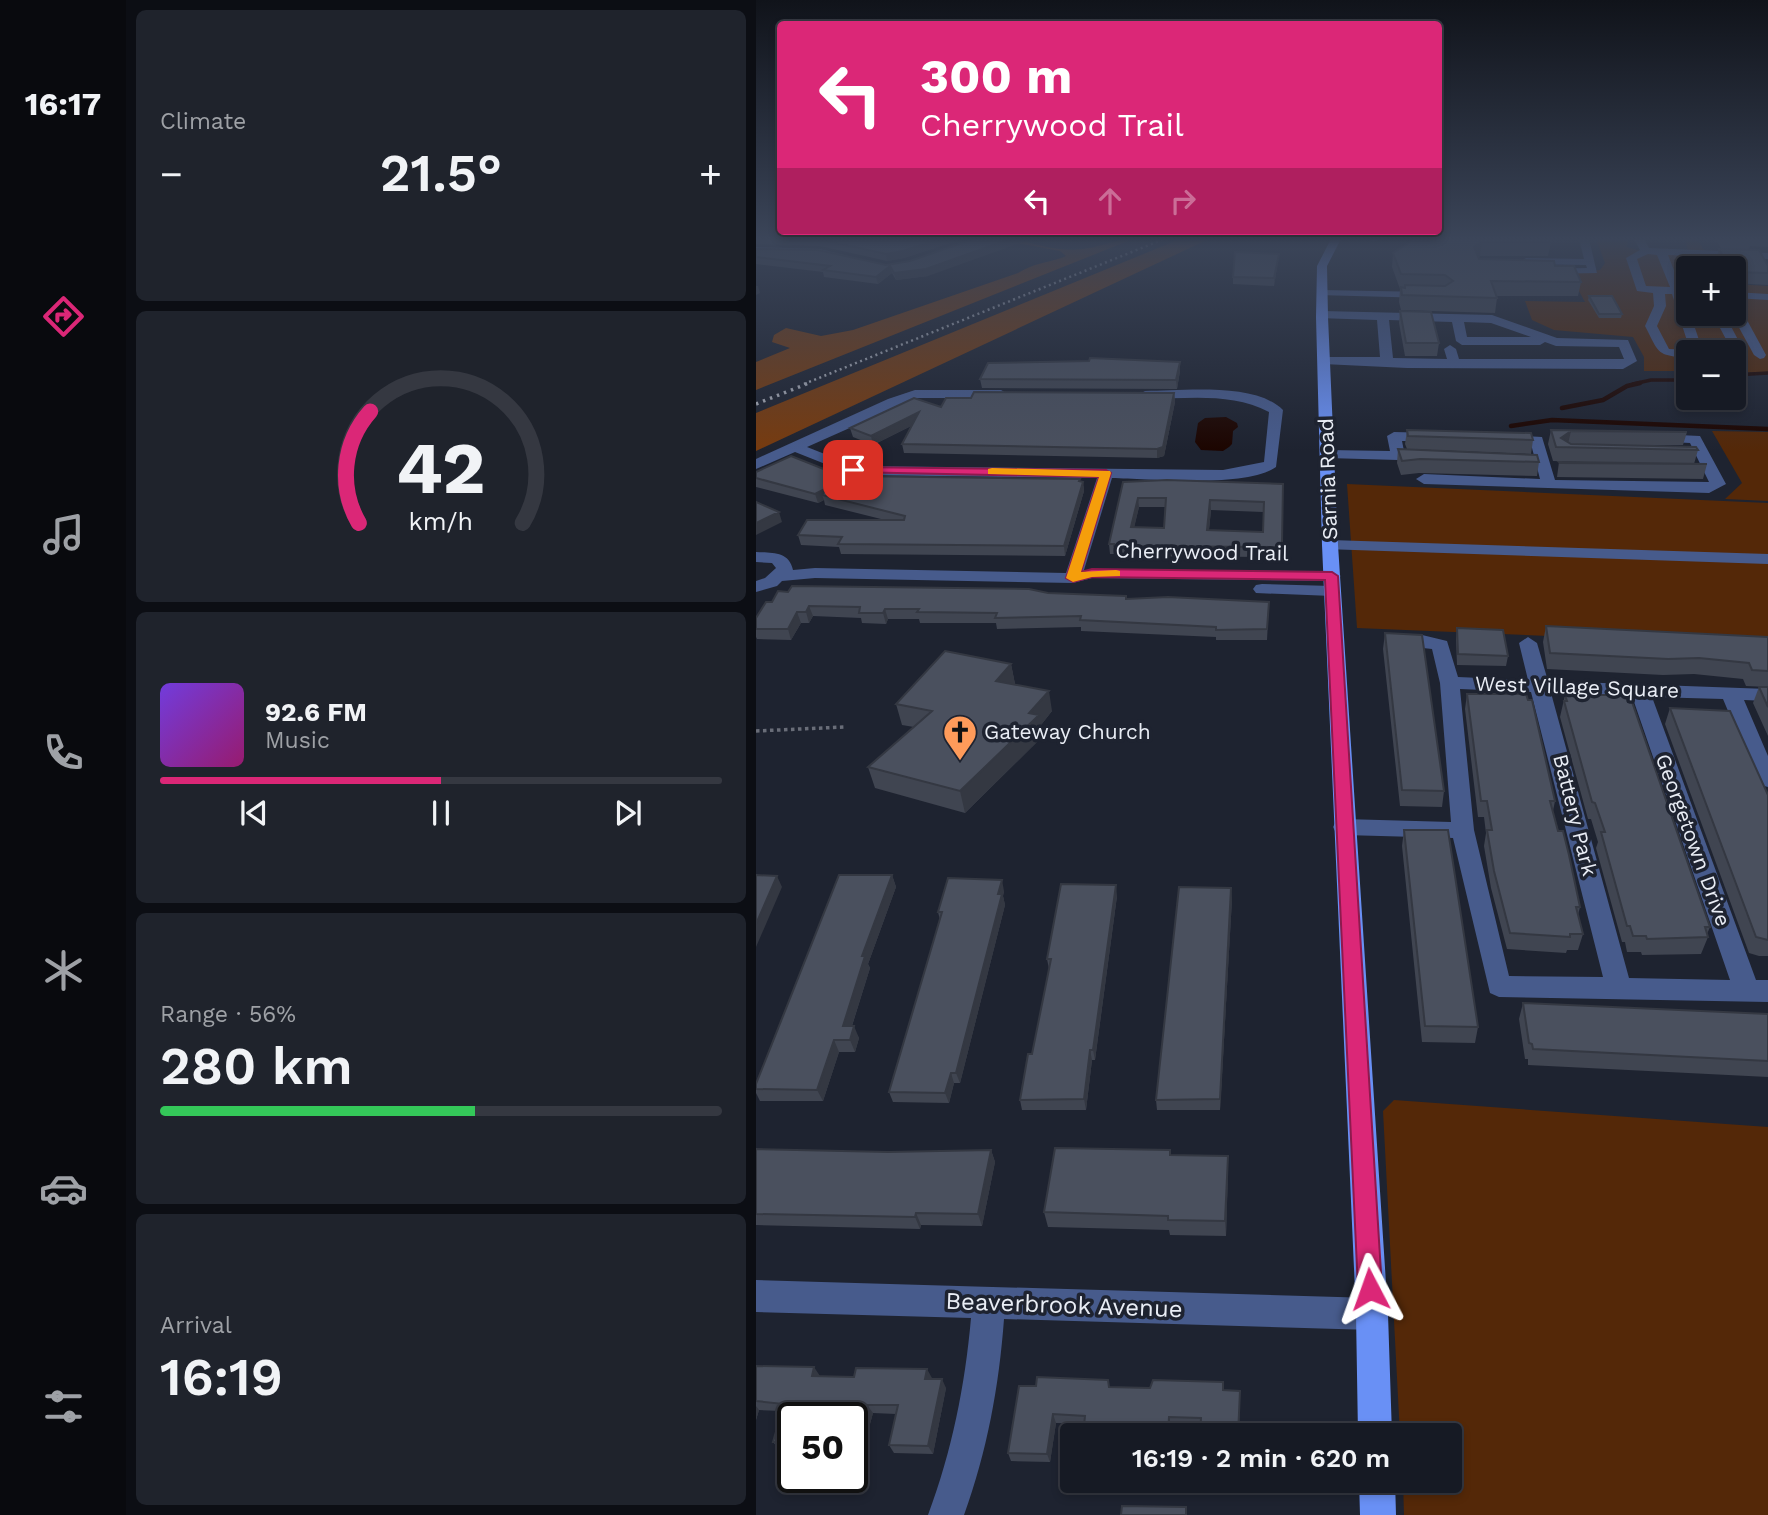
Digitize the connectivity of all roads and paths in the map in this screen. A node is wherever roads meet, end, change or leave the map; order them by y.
1 (1748, 309) edge
2 (1322, 310) edge
3 (1659, 310) edge
4 (1322, 314) junction
5 (1383, 316) junction
6 (1454, 331) junction
7 (1556, 342) junction
8 (1676, 353) edge
9 (1746, 355) edge
10 (1764, 355) edge
11 (1323, 360) junction
12 (1387, 361) junction
13 (1454, 363) junction
14 (1014, 394) edge
15 (1136, 395) edge
16 (1446, 438) edge
17 (1485, 439) edge
18 (794, 447) junction
19 (1327, 454) junction
20 (1689, 454) junction
21 (756, 465) edge
22 (1684, 471) edge
23 (1712, 472) junction
24 (1106, 473) junction
25 (1424, 479) dead end
26 (1549, 484) junction
27 (1330, 545) junction
28 (756, 557) edge
29 (1768, 559) edge
30 (782, 571) junction
31 (1073, 578) junction
32 (1332, 584) junction
33 (757, 588) edge
34 (1391, 640) edge
35 (1528, 643) dead end
36 (1450, 682) junction
37 (1541, 686) junction
38 (1640, 690) junction
39 (1731, 694) junction
40 (1768, 695) edge
41 (844, 727) dead end
42 (756, 731) edge
43 (1763, 757) edge
44 (1768, 780) edge
45 (1344, 827) junction
46 (1463, 830) junction
47 (1619, 988) junction
48 (1757, 991) edge
49 (756, 1296) edge
50 (989, 1303) junction
51 (1372, 1314) junction
52 (1376, 1423) edge
53 (1377, 1493) edge
54 (946, 1515) edge
55 (1378, 1515) edge

1 - 10 street
2 - 4 main road, Sarnia Road
3 - 8 street
4 - 5 street
4 - 11 main road, Sarnia Road
5 - 6 street
5 - 12 street
6 - 7 street
6 - 7 street
6 - 13 street
7 - 13 street
9 - 10 street
11 - 12 street
11 - 19 main road, Sarnia Road
12 - 13 street
14 - 18 street
15 - 24 street
16 - 19 street
17 - 26 street
18 - 21 street
18 - 24 street
19 - 27 main road, Sarnia Road
20 - 20 street
20 - 23 street
22 - 23 street
23 - 26 street
24 - 31 street
25 - 26 street
27 - 29 street
27 - 32 main road, Sarnia Road
28 - 30 street
30 - 31 street, Cherrywood Trail
30 - 33 street
31 - 32 street, Cherrywood Trail
32 - 45 main road, Sarnia Road
34 - 36 street
35 - 37 street, Battery Park
36 - 37 street, West Village Square
36 - 46 street, West Village Square
37 - 38 street, West Village Square
37 - 47 street, Battery Park
38 - 39 street, West Village Square
38 - 48 street, Georgetown Drive
39 - 40 street, West Village Square
39 - 43 street
41 - 42 path
43 - 44 street
45 - 46 street
45 - 51 main road, Sarnia Road
46 - 47 street, West Village Square
47 - 48 street, West Village Square
49 - 50 street, Beaverbrook Avenue
50 - 51 street, Beaverbrook Avenue
50 - 54 street
51 - 52 main road, Sarnia Road
53 - 55 main road

